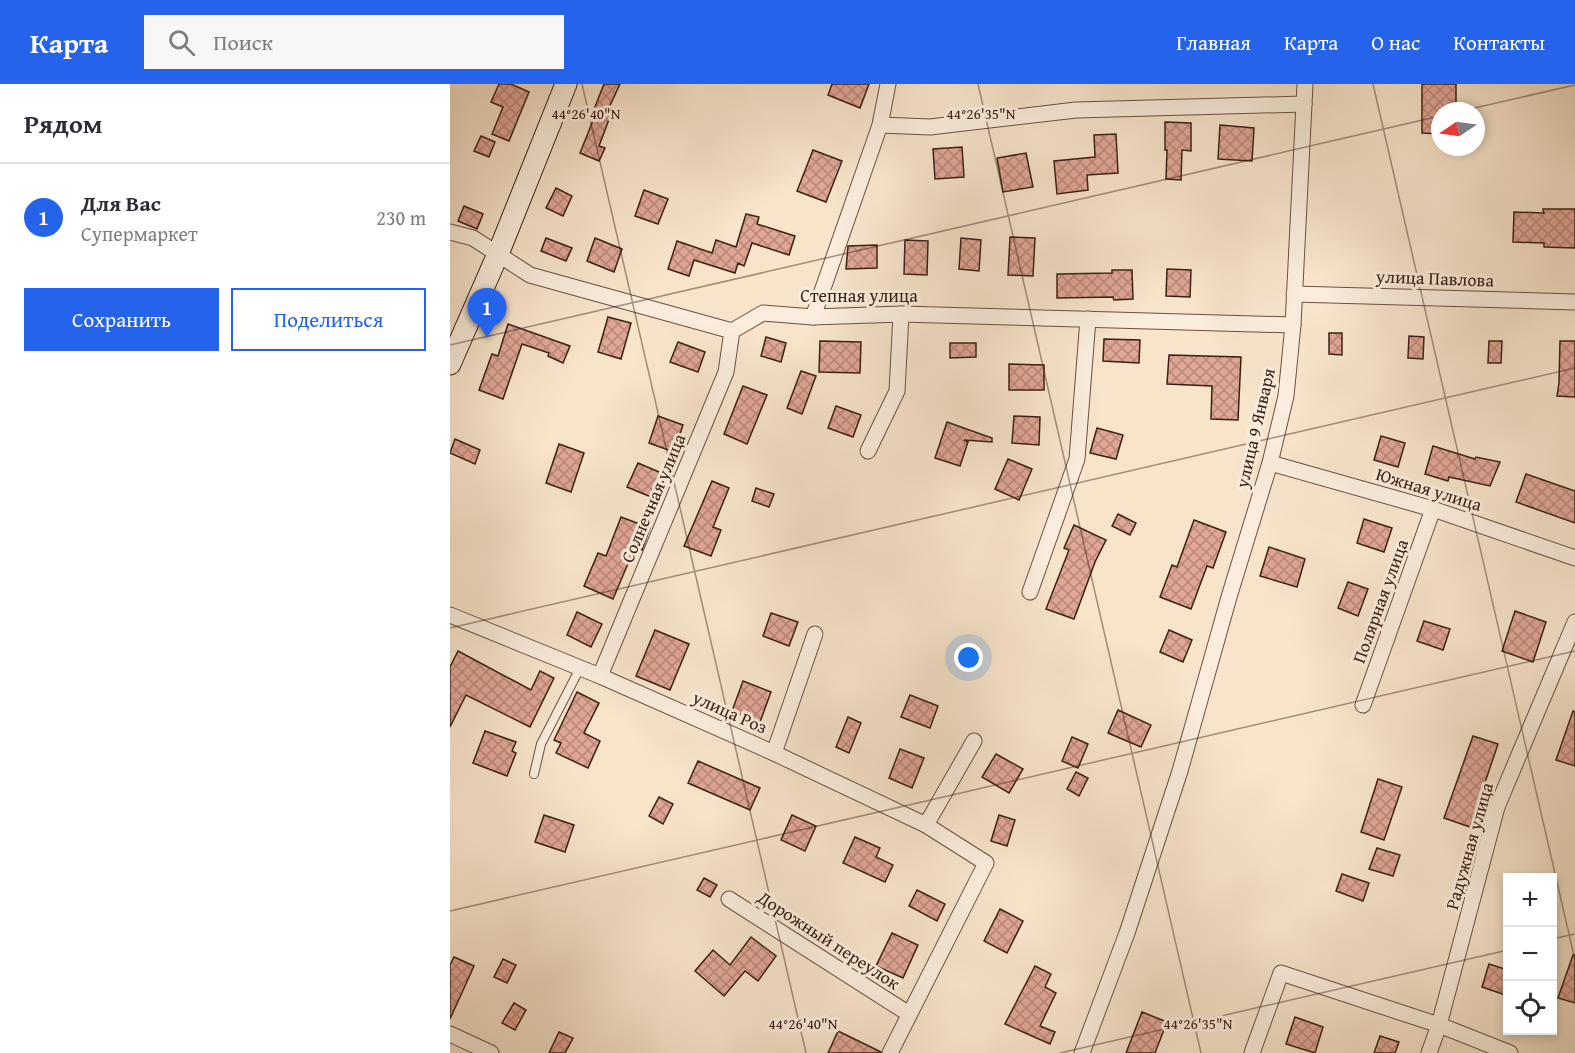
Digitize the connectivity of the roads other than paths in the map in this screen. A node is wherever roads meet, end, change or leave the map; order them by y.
1 (566, 84) edge
2 (888, 84) edge
3 (1305, 84) edge
4 (1304, 104) junction
5 (880, 125) junction
6 (450, 232) edge
7 (498, 254) junction
8 (1294, 294) junction
9 (1575, 302) edge
10 (901, 314) junction
11 (813, 317) junction
12 (1088, 319) junction
13 (1293, 325) junction
14 (732, 331) junction
15 (450, 364) edge
16 (868, 451) dead end
17 (1270, 463) junction
18 (1433, 509) junction
19 (1575, 558) edge
20 (1030, 592) dead end
21 (450, 615) edge
22 (1575, 622) edge
23 (815, 634) dead end
24 (580, 668) junction
25 (600, 676) junction
26 (1363, 705) dead end
27 (974, 741) dead end
28 (774, 753) junction
29 (534, 774) dead end
30 (926, 825) junction
31 (729, 899) dead end
32 (909, 1014) junction
33 (1439, 1025) junction
34 (450, 1034) edge
35 (491, 1053) edge
36 (890, 1053) edge
37 (1082, 1053) edge
38 (1252, 1053) edge
39 (1429, 1053) edge
40 (1510, 1053) edge

1 - 7 main road
2 - 5 street
3 - 4 street, улица 9 Января
4 - 5 street
4 - 8 street, улица 9 Января
5 - 11 street
6 - 7 street
7 - 14 street
7 - 15 main road
8 - 9 street, улица Павлова
8 - 13 street, улица 9 Января
10 - 11 street, Степная улица
10 - 12 street, Степная улица
10 - 16 street
11 - 14 street, Степная улица
12 - 13 street, Степная улица
12 - 20 street
13 - 17 street, улица 9 Января
14 - 25 street, Солнечная улица
17 - 18 street, Южная улица
17 - 37 street, улица 9 Января
18 - 19 street, Южная улица
18 - 26 street, Полярная улица
21 - 24 street, улица Роз
22 - 33 street, Радужная улица
23 - 28 street
24 - 25 street, улица Роз
24 - 29 lane
25 - 28 street, улица Роз
27 - 30 street
28 - 30 street, улица Роз
30 - 32 street, улица Роз
31 - 32 street, Дорожный переулок
32 - 36 street
33 - 38 street
33 - 39 street, Радужная улица
33 - 40 street
34 - 35 street

